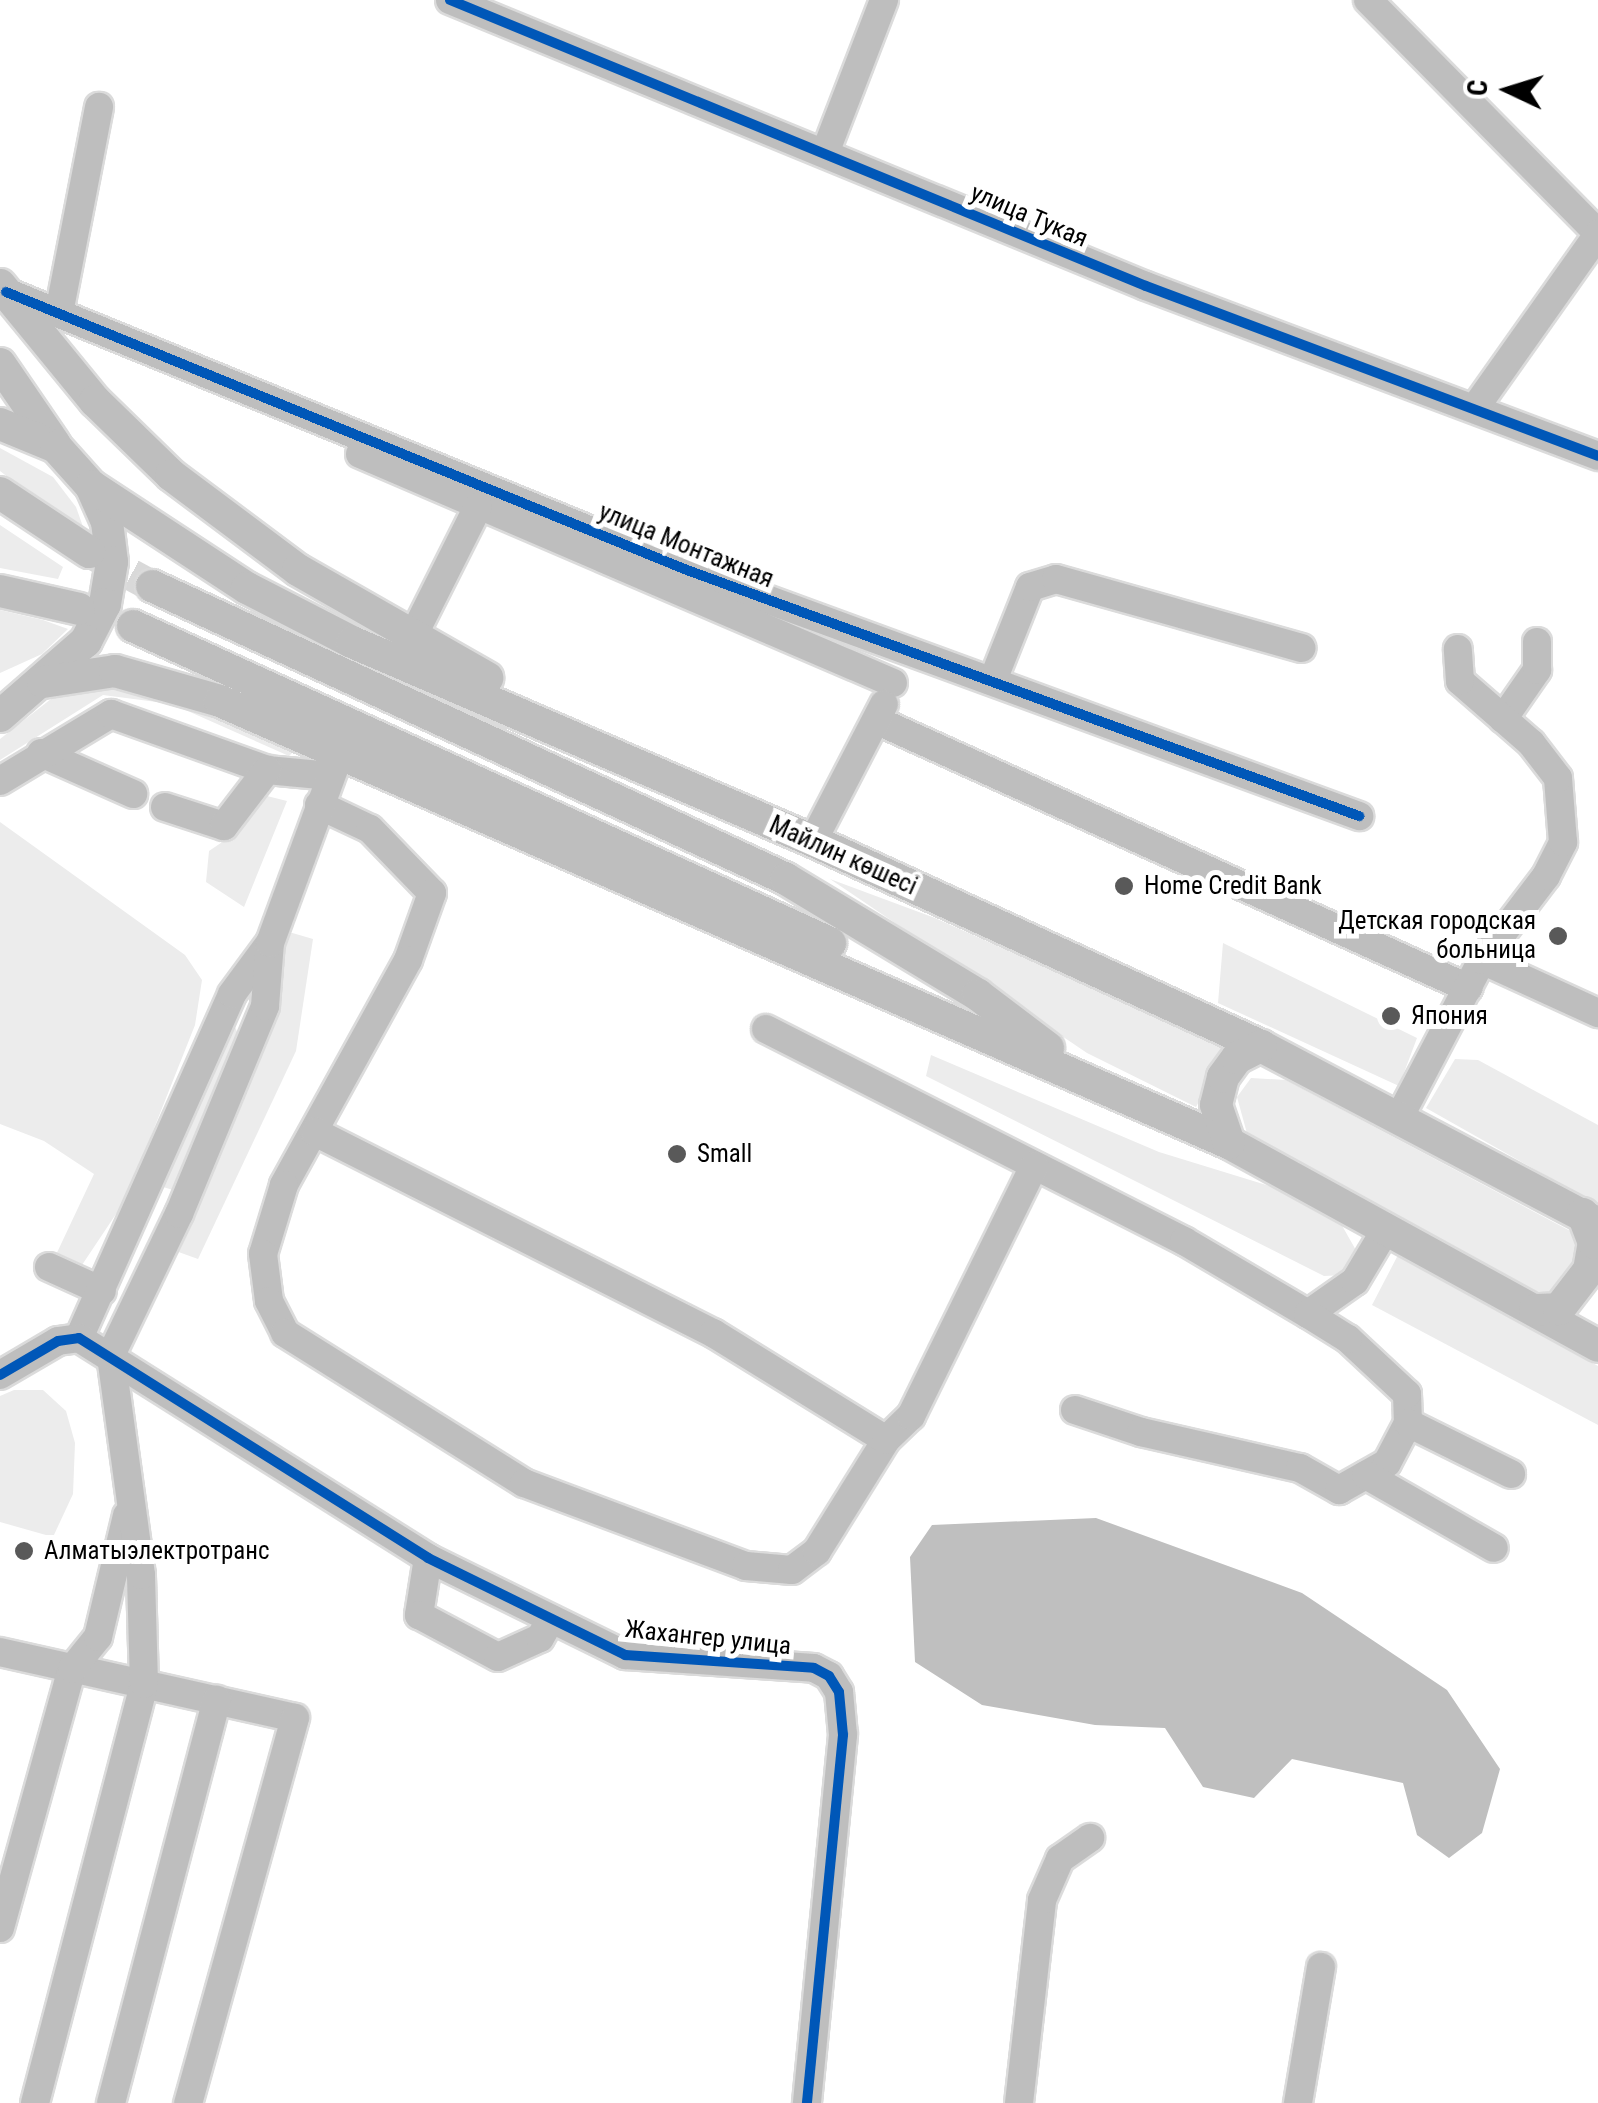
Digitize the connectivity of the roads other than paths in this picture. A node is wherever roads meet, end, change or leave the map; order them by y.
1 (450, 0) edge
2 (884, 0) edge
3 (1368, 0) edge
4 (99, 106) dead end
5 (824, 153) junction
6 (1598, 233) edge
7 (3, 288) edge
8 (58, 313) junction
9 (0, 364) edge
10 (256, 392) junction
11 (1474, 408) junction
12 (0, 424) edge
13 (311, 432) dead end
14 (56, 447) junction
15 (354, 451) dead end
16 (1598, 456) edge
17 (92, 486) junction
18 (0, 493) edge
19 (478, 508) junction
20 (517, 512) junction
21 (89, 552) tunnel mouth
22 (152, 586) tunnel mouth
23 (0, 591) edge
24 (79, 609) dead end
25 (133, 626) dead end
26 (411, 640) junction
27 (1537, 642) dead end
28 (908, 648) junction
29 (1300, 648) dead end
30 (1458, 649) dead end
31 (994, 680) junction
32 (893, 683) junction
33 (24, 691) edge
34 (0, 716) edge
35 (1503, 719) junction
36 (878, 720) junction
37 (41, 753) junction
38 (335, 765) junction
39 (266, 770) junction
40 (0, 781) edge
41 (133, 794) dead end
42 (319, 806) junction
43 (165, 807) dead end
44 (1358, 816) dead end
45 (813, 841) junction
46 (270, 943) junction
47 (1482, 960) junction
48 (1468, 988) junction
49 (1598, 1013) edge
50 (766, 1030) dead end
51 (1260, 1046) junction
52 (1096, 1083) junction
53 (1400, 1116) junction
54 (315, 1132) junction
55 (1229, 1143) junction
56 (1034, 1166) junction
57 (1590, 1219) edge
58 (1386, 1229) junction
59 (49, 1268) dead end
60 (102, 1291) junction
61 (1535, 1310) junction
62 (1308, 1314) junction
63 (79, 1338) junction
64 (1598, 1346) edge
65 (110, 1354) junction
66 (0, 1375) edge
67 (1075, 1410) dead end
68 (1408, 1424) junction
69 (886, 1440) junction
70 (1511, 1474) dead end
71 (1366, 1475) junction
72 (130, 1504) junction
73 (1494, 1548) dead end
74 (428, 1558) junction
75 (551, 1620) junction
76 (0, 1652) edge
77 (72, 1669) junction
78 (144, 1684) junction
79 (217, 1700) junction
80 (1090, 1838) dead end
81 (0, 1928) edge
82 (1321, 1966) dead end
83 (35, 2103) edge
84 (110, 2103) edge
85 (188, 2103) edge
86 (807, 2103) edge
87 (1019, 2103) edge
88 (1298, 2103) edge

1 - 5 street, улица Тукая
2 - 5 street
3 - 6 street
4 - 8 street
5 - 11 street, улица Тукая
6 - 11 street
7 - 8 street, улица Монтажная
7 - 26 main road
8 - 10 street, улица Монтажная
9 - 14 main road
10 - 13 street
10 - 20 street, улица Монтажная
11 - 16 street, улица Тукая
12 - 14 main road
14 - 17 main road
15 - 19 street
17 - 33 main road
17 - 45 main road, Майлин көшесі
18 - 21 main road
19 - 20 street
19 - 26 street
20 - 28 street, улица Монтажная
20 - 32 street
22 - 52 main road, Майлин көшесі
23 - 24 main road
25 - 52 main road, Майлин көшесі
26 - 45 main road
27 - 35 street
28 - 31 street, улица Монтажная
28 - 32 street
29 - 31 street
30 - 35 street
31 - 44 street, улица Монтажная
32 - 36 street
33 - 34 main road
33 - 38 main road, Майлин көшесі
35 - 47 street
36 - 45 street
36 - 48 street
37 - 39 street
37 - 40 street
37 - 41 street
38 - 39 street
38 - 42 street
38 - 52 main road, Майлин көшесі
39 - 43 street
42 - 46 street
42 - 54 street
45 - 51 main road, Майлин көшесі
46 - 60 street
46 - 65 street
47 - 48 street
47 - 49 street
48 - 53 street
50 - 56 street
51 - 53 main road, Майлин көшесі
51 - 55 main road
52 - 55 main road, Майлин көшесі
53 - 57 main road, Майлин көшесі
54 - 69 street
54 - 69 street
55 - 58 main road, Майлин көшесі
56 - 62 street
56 - 69 street
57 - 61 main road
58 - 61 main road, Майлин көшесі
58 - 62 street
59 - 60 street
60 - 63 street
61 - 64 main road, Майлин көшесі
62 - 68 street
63 - 65 street, Жахангер улица
63 - 66 street
65 - 72 street
65 - 74 street, Жахангер улица
67 - 71 street
68 - 70 street
68 - 71 street
71 - 73 street
72 - 77 street
72 - 78 street
74 - 75 street, Жахангер улица
74 - 75 street
75 - 86 street, Жахангер улица
76 - 77 street
77 - 78 street
77 - 81 street
78 - 79 street
78 - 83 street
79 - 84 street
79 - 85 street
80 - 87 street
82 - 88 street

